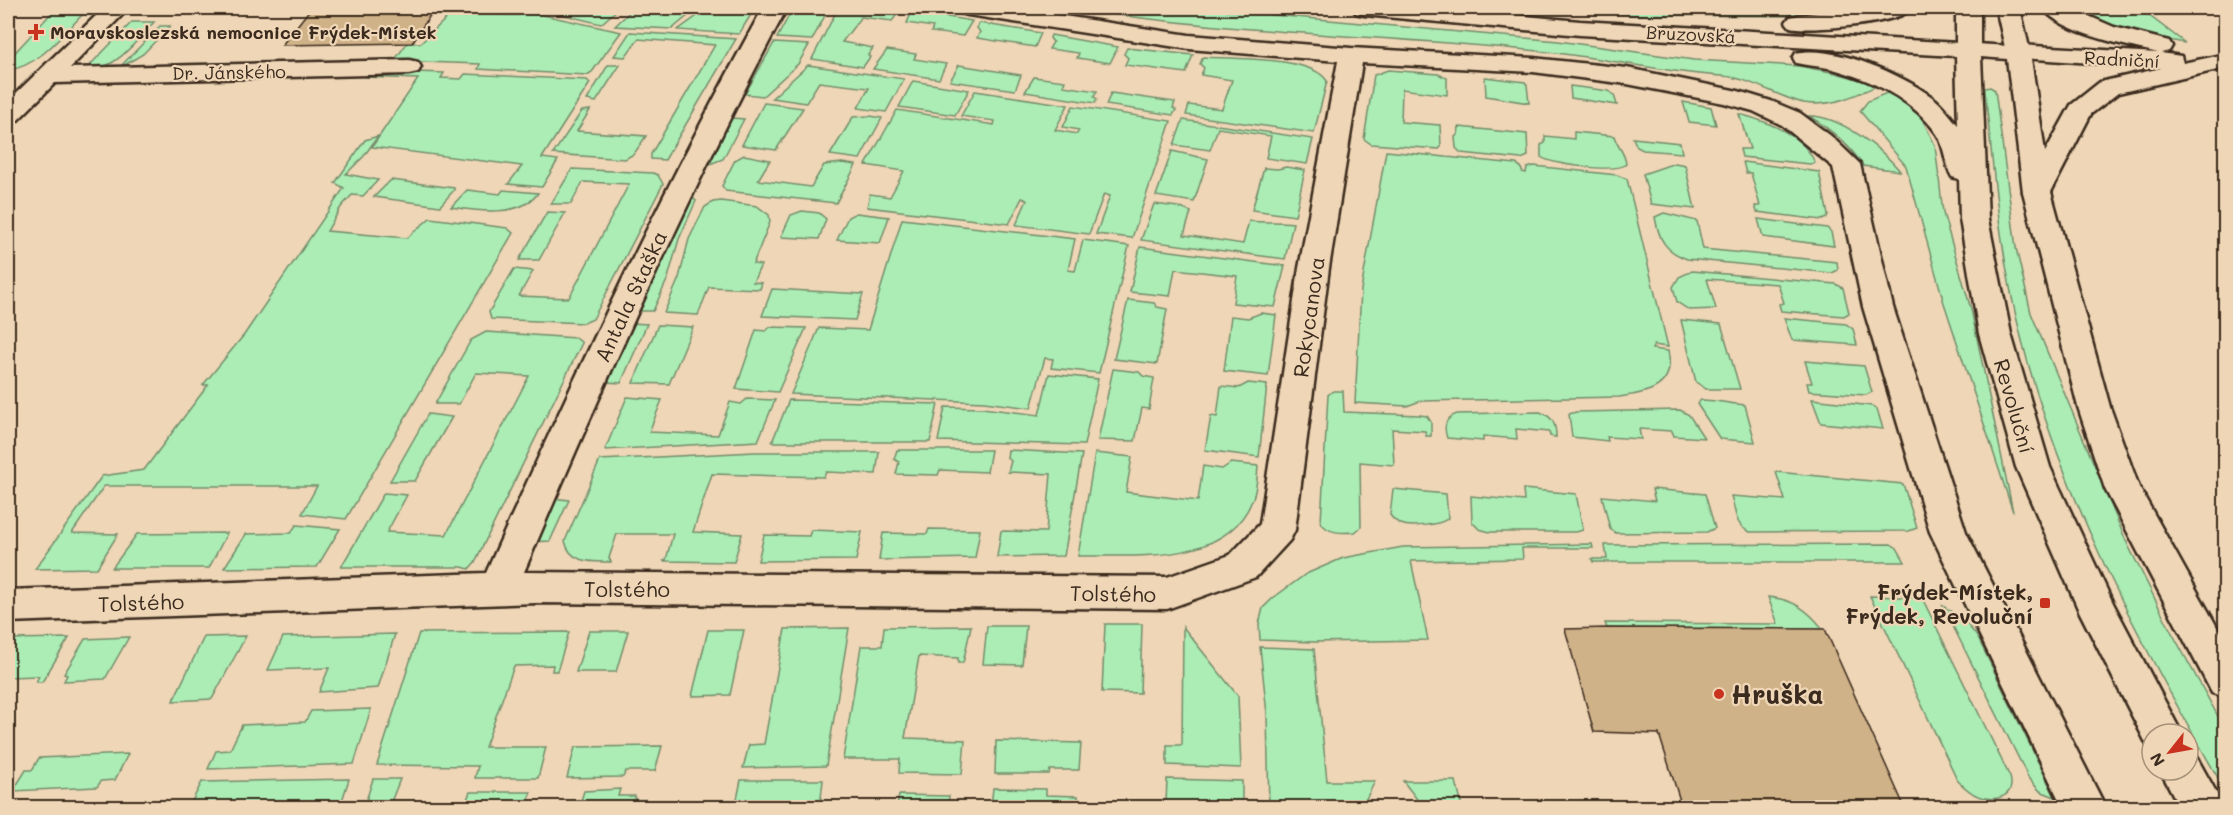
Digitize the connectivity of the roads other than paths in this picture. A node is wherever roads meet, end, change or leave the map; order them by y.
1 (117, 8) edge
2 (775, 8) edge
3 (968, 8) edge
4 (1364, 8) edge
5 (1900, 8) edge
6 (1968, 8) edge
7 (2008, 8) edge
8 (2055, 8) edge
9 (1580, 28) junction
10 (1968, 50) junction
11 (2018, 52) junction
12 (1351, 55) junction
13 (2224, 61) edge
14 (409, 67) dead end
15 (49, 76) junction
16 (8, 115) edge
17 (2037, 192) junction
18 (1974, 219) junction
19 (1243, 566) joint
20 (498, 589) junction
21 (8, 606) edge
22 (2226, 681) edge
23 (2156, 722) edge
24 (2188, 782) edge
25 (2085, 807) edge
26 (2204, 807) edge

1 - 15 street
2 - 20 street, Antala Staška
3 - 12 street
4 - 9 street, Bruzovská
5 - 9 street
6 - 10 street, Revoluční
7 - 11 street
8 - 13 street
9 - 10 street, Bruzovská
9 - 18 street
10 - 11 street, Bruzovská
10 - 18 street, Revoluční
11 - 13 street, Radniční
11 - 17 street
12 - 19 street, Rokycanova
12 - 25 street
13 - 17 street
14 - 15 street, Dr. Jánského
15 - 16 street
17 - 22 street
18 - 23 street, Revoluční
19 - 20 street, Tolstého
20 - 21 street, Tolstého
24 - 26 street

